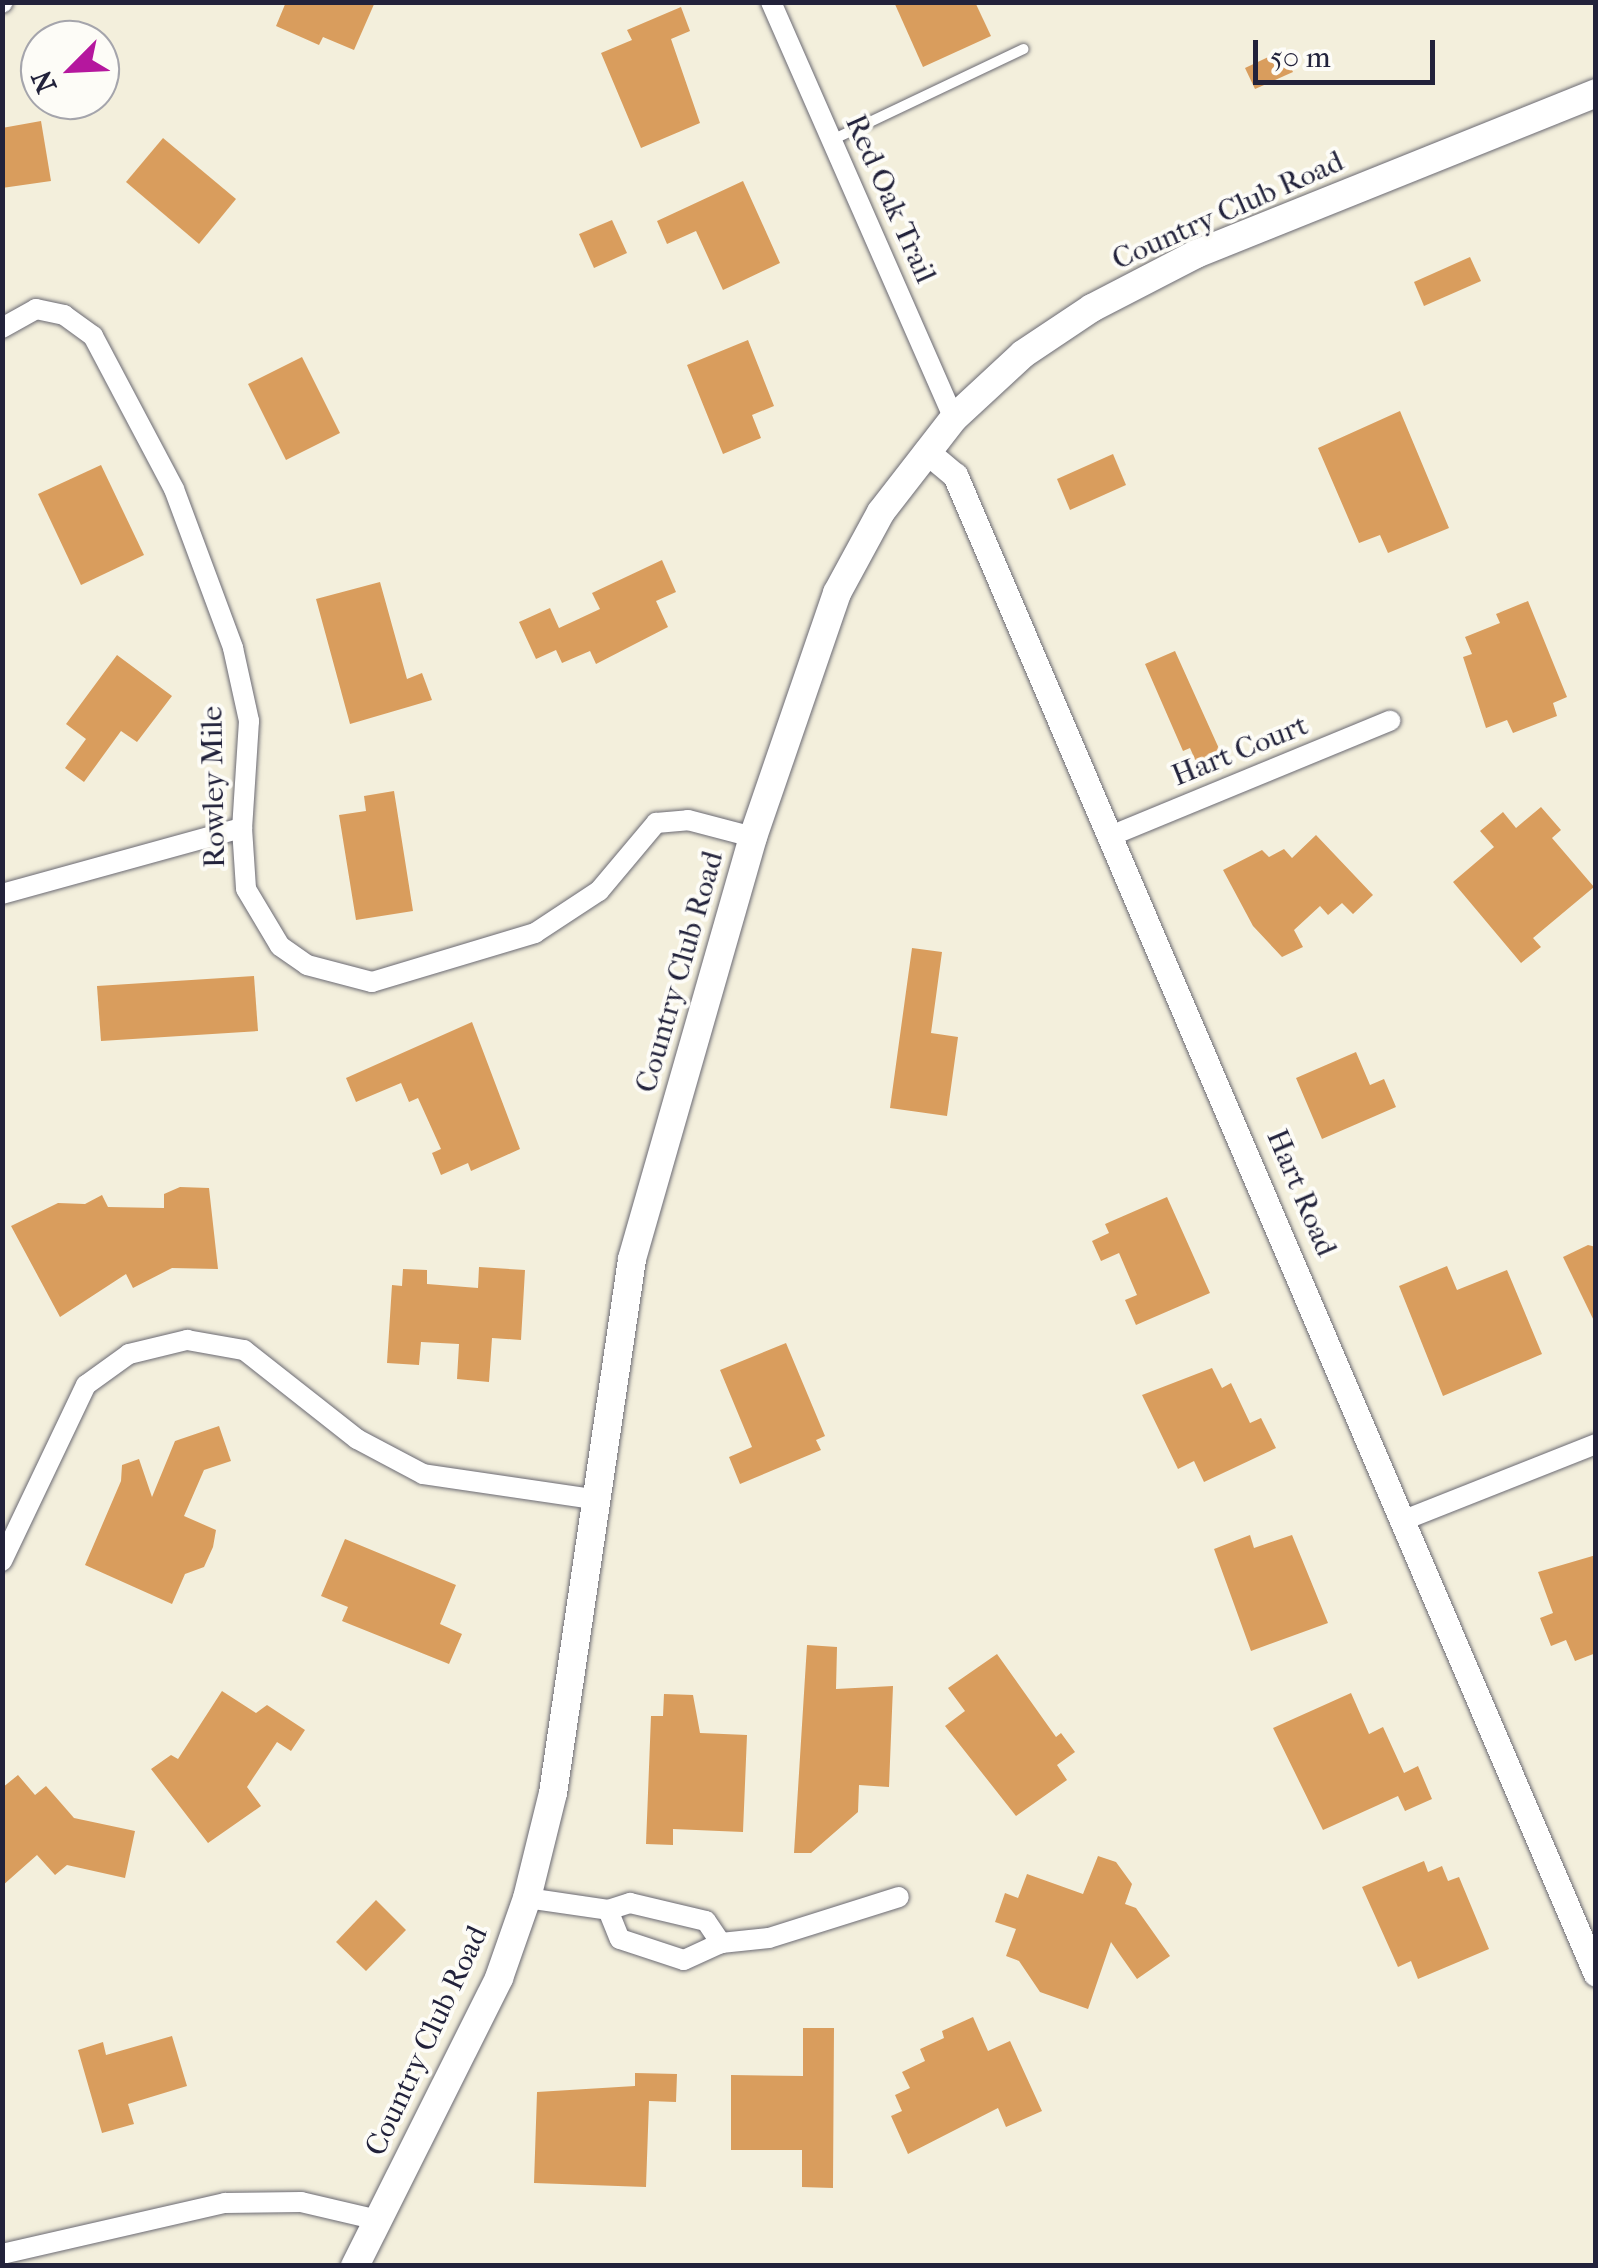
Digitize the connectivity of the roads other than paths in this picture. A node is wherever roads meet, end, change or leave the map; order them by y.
1 (771, 2) edge
2 (1024, 50) dead end
3 (1596, 93) edge
4 (831, 140) junction
5 (2, 328) edge
6 (954, 418) junction
7 (926, 451) junction
8 (1390, 721) dead end
9 (242, 828) junction
10 (1113, 836) junction
11 (753, 837) junction
12 (2, 894) edge
13 (1596, 1444) edge
14 (592, 1498) junction
15 (1404, 1520) junction
16 (2, 1561) edge
17 (899, 1897) dead end
18 (528, 1898) junction
19 (608, 1910) junction
20 (721, 1943) junction
21 (1596, 1974) edge
22 (378, 2220) junction
23 (2, 2254) edge
24 (355, 2266) edge

1 - 4 street, Red Oak Trail
2 - 4 lane
3 - 6 main road, Country Club Road
4 - 6 street, Red Oak Trail
5 - 9 street, Rowley Mile
6 - 7 main road, Country Club Road
7 - 10 street, Hart Road
7 - 11 main road, Country Club Road
8 - 10 street, Hart Court
9 - 11 street, Rowley Mile
9 - 12 street
10 - 15 street, Hart Road
11 - 14 main road, Country Club Road
13 - 15 street
14 - 16 street
14 - 18 main road, Country Club Road
15 - 21 street, Hart Road
17 - 20 street
18 - 19 street
18 - 22 main road, Country Club Road
19 - 20 street
19 - 20 street
22 - 23 street
22 - 24 main road, Country Club Road

